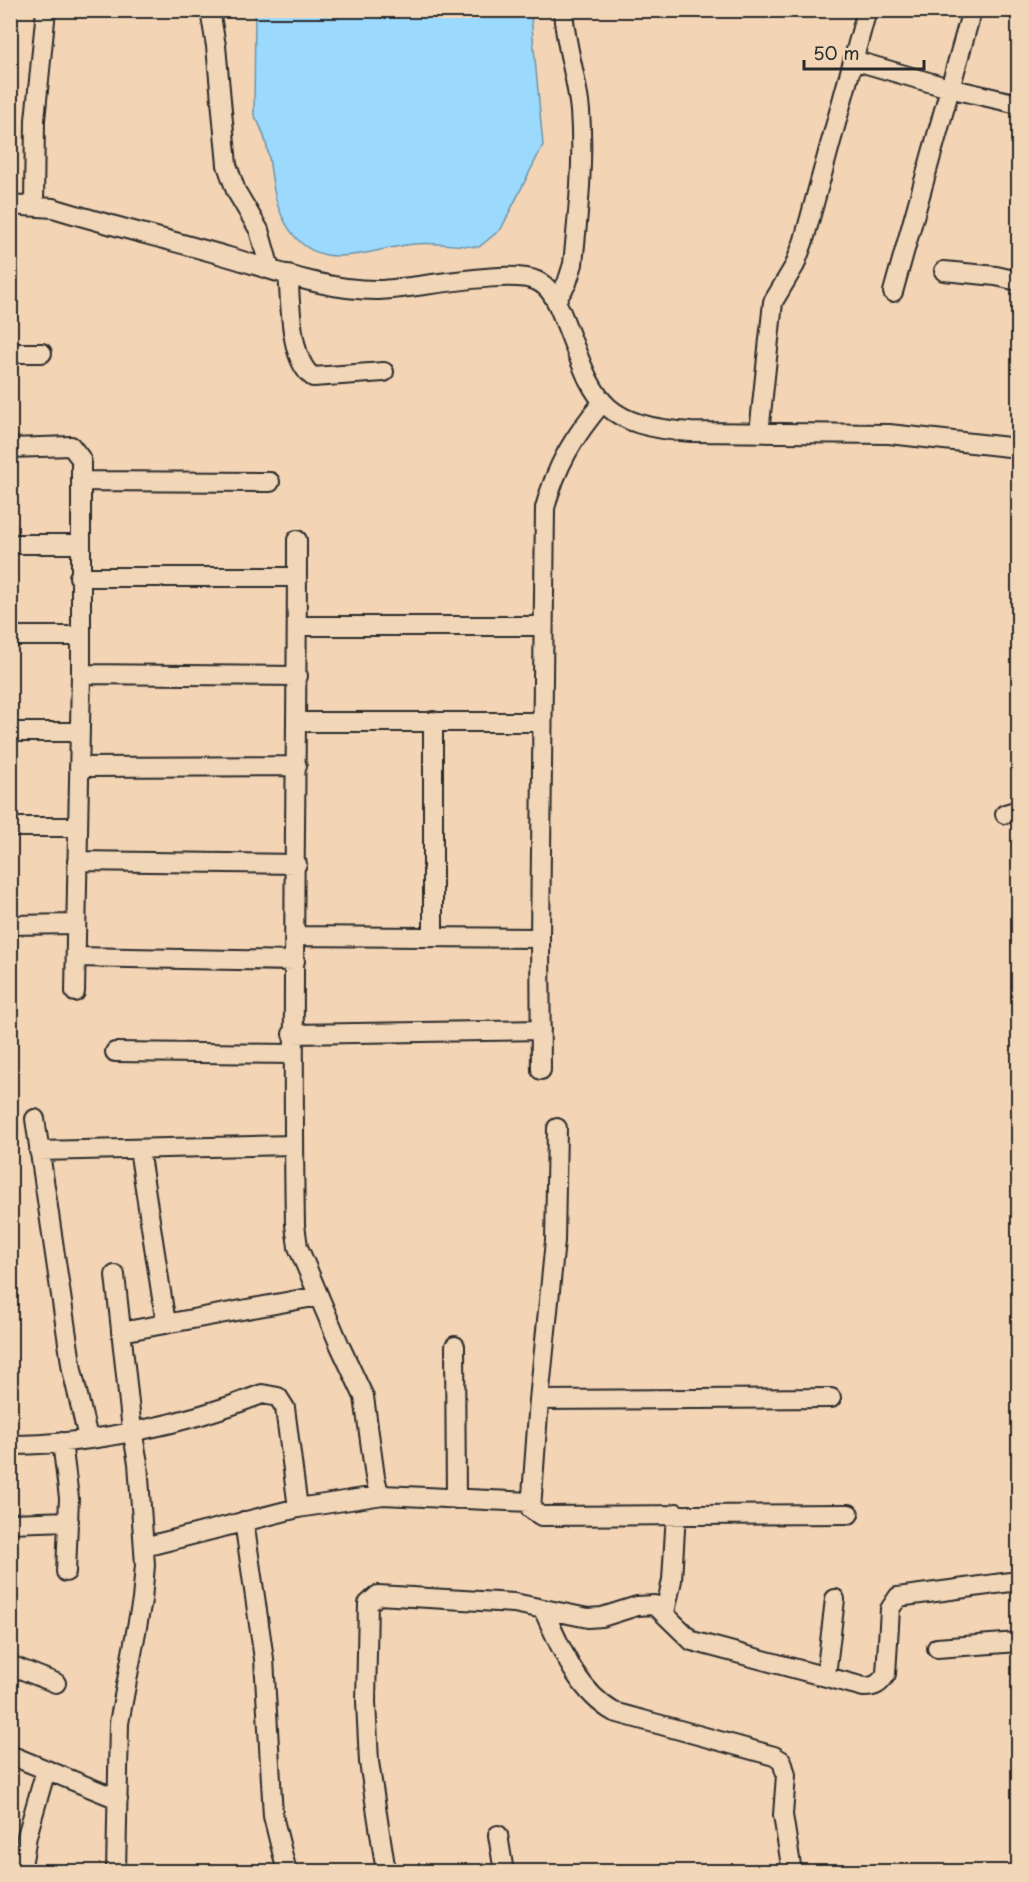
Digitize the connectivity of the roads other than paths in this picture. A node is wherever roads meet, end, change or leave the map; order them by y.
1 (46, 10) edge
2 (210, 10) edge
3 (563, 10) edge
4 (867, 10) edge
5 (972, 10) edge
6 (853, 60) junction
7 (949, 88) junction
8 (1018, 104) edge
9 (10, 205) edge
10 (34, 205) junction
11 (279, 271) junction
12 (944, 271) dead end
13 (1018, 281) edge
14 (893, 292) dead end
15 (556, 300) junction
16 (10, 353) edge
17 (42, 353) dead end
18 (384, 372) dead end
19 (602, 403) junction
20 (759, 433) junction
21 (10, 448) edge
22 (1018, 448) edge
23 (81, 481) junction
24 (270, 483) dead end
25 (297, 540) dead end
26 (10, 544) edge
27 (80, 544) junction
28 (79, 577) junction
29 (297, 577) junction
30 (297, 626) junction
31 (542, 626) junction
32 (10, 636) edge
33 (80, 636) junction
34 (81, 674) junction
35 (298, 676) junction
36 (433, 721) junction
37 (298, 722) junction
38 (542, 722) junction
39 (10, 732) edge
40 (80, 732) junction
41 (297, 766) junction
42 (79, 767) junction
43 (10, 827) edge
44 (78, 827) junction
45 (77, 861) junction
46 (297, 864) junction
47 (76, 924) junction
48 (10, 925) edge
49 (296, 936) junction
50 (433, 937) junction
51 (540, 938) junction
52 (76, 957) junction
53 (295, 961) junction
54 (75, 992) dead end
55 (541, 1030) junction
56 (292, 1034) junction
57 (115, 1052) dead end
58 (292, 1054) junction
59 (541, 1070) dead end
60 (35, 1119) dead end
61 (558, 1128) dead end
62 (294, 1145) junction
63 (139, 1149) junction
64 (39, 1151) junction
65 (115, 1275) dead end
66 (319, 1296) junction
67 (166, 1324) junction
68 (121, 1332) junction
69 (455, 1346) dead end
70 (831, 1398) dead end
71 (538, 1400) junction
72 (132, 1430) junction
73 (88, 1437) junction
74 (62, 1443) junction
75 (10, 1444) edge
76 (383, 1495) junction
77 (456, 1499) junction
78 (530, 1502) junction
79 (298, 1508) junction
80 (676, 1514) junction
81 (849, 1514) dead end
82 (69, 1521) junction
83 (244, 1521) junction
84 (10, 1522) edge
85 (144, 1547) junction
86 (66, 1572) dead end
87 (1018, 1581) edge
88 (835, 1599) dead end
89 (543, 1609) junction
90 (665, 1612) junction
91 (1018, 1642) edge
92 (937, 1648) dead end
93 (10, 1665) edge
94 (826, 1676) junction
95 (56, 1683) dead end
96 (10, 1755) edge
97 (46, 1770) junction
98 (118, 1799) junction
99 (498, 1835) dead end
100 (21, 1872) edge
101 (117, 1872) edge
102 (287, 1872) edge
103 (386, 1872) edge
104 (504, 1872) edge
105 (792, 1872) edge

1 - 10 street
2 - 11 street
3 - 15 street
4 - 6 street
5 - 7 street
6 - 7 street
6 - 20 street
7 - 8 street
7 - 14 street
9 - 10 street
10 - 11 street
11 - 15 street
11 - 18 street
12 - 13 street
15 - 19 street
16 - 17 street
19 - 20 street
19 - 31 street
20 - 22 street
21 - 23 street
23 - 24 street
23 - 27 street
25 - 29 street
26 - 27 street
27 - 28 street
28 - 29 street
28 - 33 street
29 - 30 street
30 - 31 street
30 - 35 street
31 - 38 street
32 - 33 street
33 - 34 street
34 - 35 street
34 - 40 street
35 - 37 street
36 - 37 street
36 - 38 street
36 - 50 street
37 - 41 street
38 - 51 street
39 - 40 street
40 - 42 street
41 - 42 street
41 - 46 street
42 - 44 street
43 - 44 street
44 - 45 street
45 - 46 street
45 - 47 street
46 - 49 street
47 - 48 street
47 - 52 street
49 - 50 street
49 - 53 street
50 - 51 street
51 - 55 street
52 - 53 street
52 - 54 street
53 - 56 street
55 - 56 street
55 - 59 street
56 - 58 street
57 - 58 street
58 - 62 street
60 - 64 street
61 - 71 street
62 - 63 street
62 - 66 street
63 - 64 street
63 - 67 street
64 - 73 street
65 - 68 street
66 - 67 street
66 - 76 street
67 - 68 street
68 - 72 street
69 - 77 street
70 - 71 street
71 - 78 street
72 - 73 street
72 - 79 street
72 - 85 street
73 - 74 street
74 - 75 street
74 - 82 street
76 - 77 street
76 - 79 street
77 - 78 street
78 - 80 street
79 - 83 street
80 - 81 street
80 - 90 street
82 - 84 street
82 - 86 street
83 - 85 street
83 - 102 street
85 - 98 street
87 - 94 street
88 - 94 street
89 - 90 street
89 - 103 street
89 - 105 street
90 - 94 street
91 - 92 street
93 - 95 street
96 - 97 street
97 - 98 street
97 - 100 street
98 - 101 street
99 - 104 street

